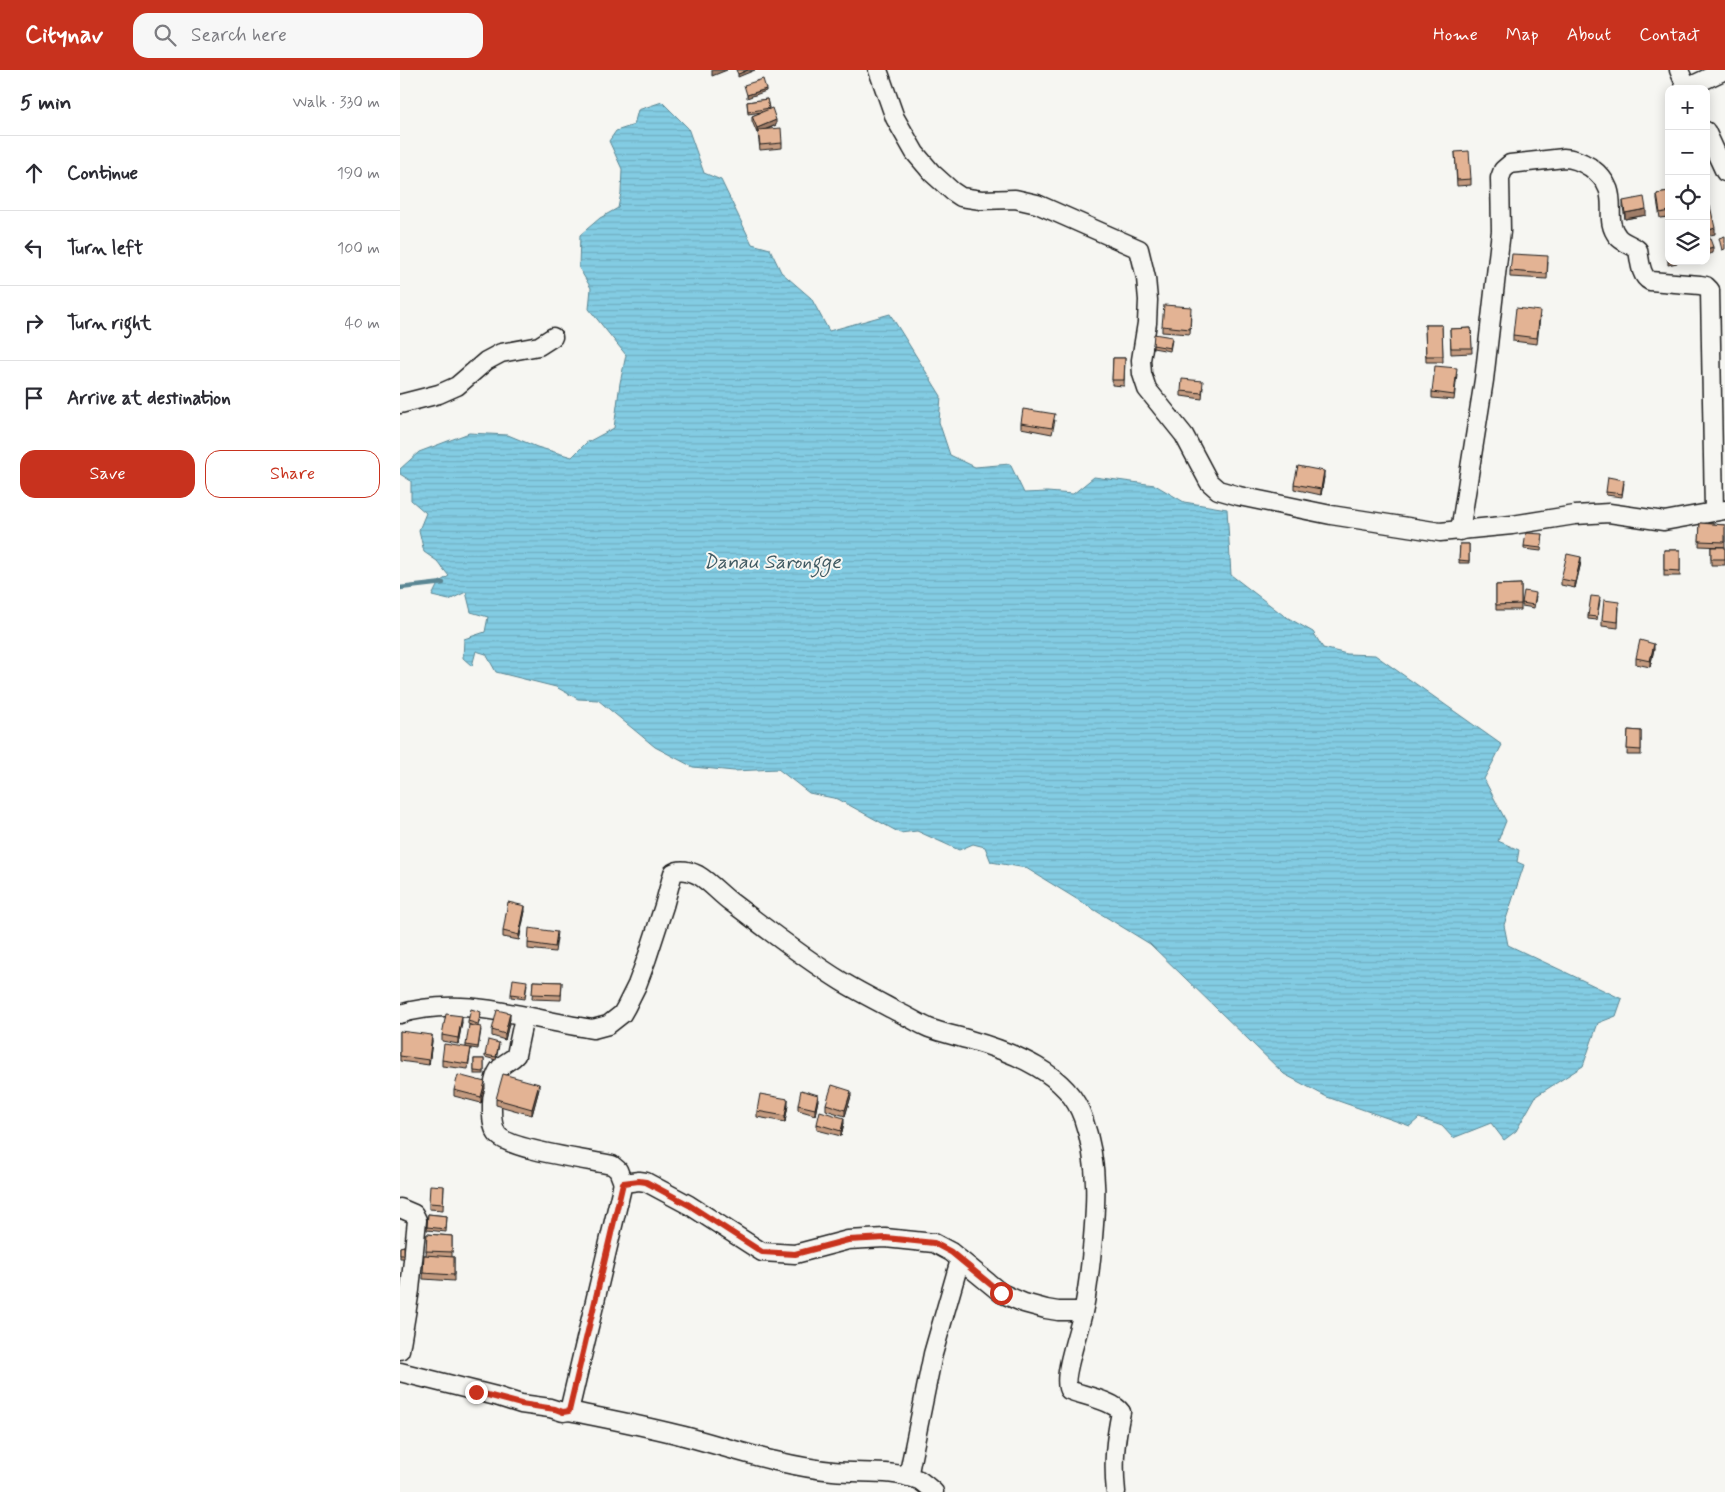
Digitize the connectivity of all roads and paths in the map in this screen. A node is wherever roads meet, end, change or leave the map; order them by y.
1 (878, 70) edge
2 (1678, 70) edge
3 (1725, 70) edge
4 (1686, 85) edge
5 (1693, 85) edge
6 (1714, 137) edge
7 (1725, 172) edge
8 (553, 337) dead end
9 (400, 404) edge
10 (1720, 510) edge
11 (1460, 531) junction
12 (400, 1014) edge
13 (524, 1017) junction
14 (623, 1183) junction
15 (400, 1208) edge
16 (960, 1260) junction
17 (1083, 1311) junction
18 (400, 1350) edge
19 (400, 1372) edge
20 (569, 1411) junction
21 (908, 1477) junction
22 (934, 1492) edge
23 (1116, 1492) edge

1 - 11 street
2 - 4 street
3 - 5 street
6 - 7 street
8 - 9 street
10 - 11 street
10 - 11 street
12 - 13 street
13 - 14 street
13 - 17 street
14 - 16 street
14 - 20 street
15 - 18 street
16 - 17 street
16 - 21 street
17 - 23 street
19 - 20 street
20 - 21 street
21 - 22 street

